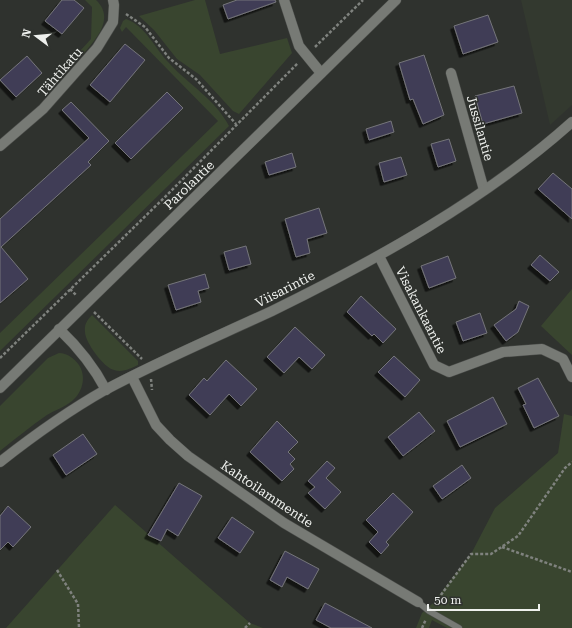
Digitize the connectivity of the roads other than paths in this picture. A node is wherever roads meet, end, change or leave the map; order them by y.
1 (284, 0) edge
2 (396, 0) edge
3 (114, 3) edge
4 (321, 73) junction
5 (451, 73) dead end
6 (572, 122) edge
7 (0, 146) edge
8 (484, 190) junction
9 (379, 256) junction
10 (59, 330) junction
11 (132, 377) junction
12 (572, 377) edge
13 (0, 388) edge
14 (106, 390) junction
15 (0, 462) edge
16 (418, 602) joint
17 (459, 628) edge

1 - 4 street
2 - 4 street, Parolantie
3 - 7 street, Tähtikatu
4 - 10 street, Parolantie
5 - 8 street, Jussilantie
6 - 8 street, Viisarintie
8 - 9 street, Viisarintie
9 - 11 street, Viisarintie
9 - 12 street, Visakankaantie
10 - 13 street, Parolantie
10 - 14 street
11 - 14 street, Viisarintie
11 - 16 street, Kahtoilammentie
14 - 15 street, Viisarintie
16 - 17 lane

